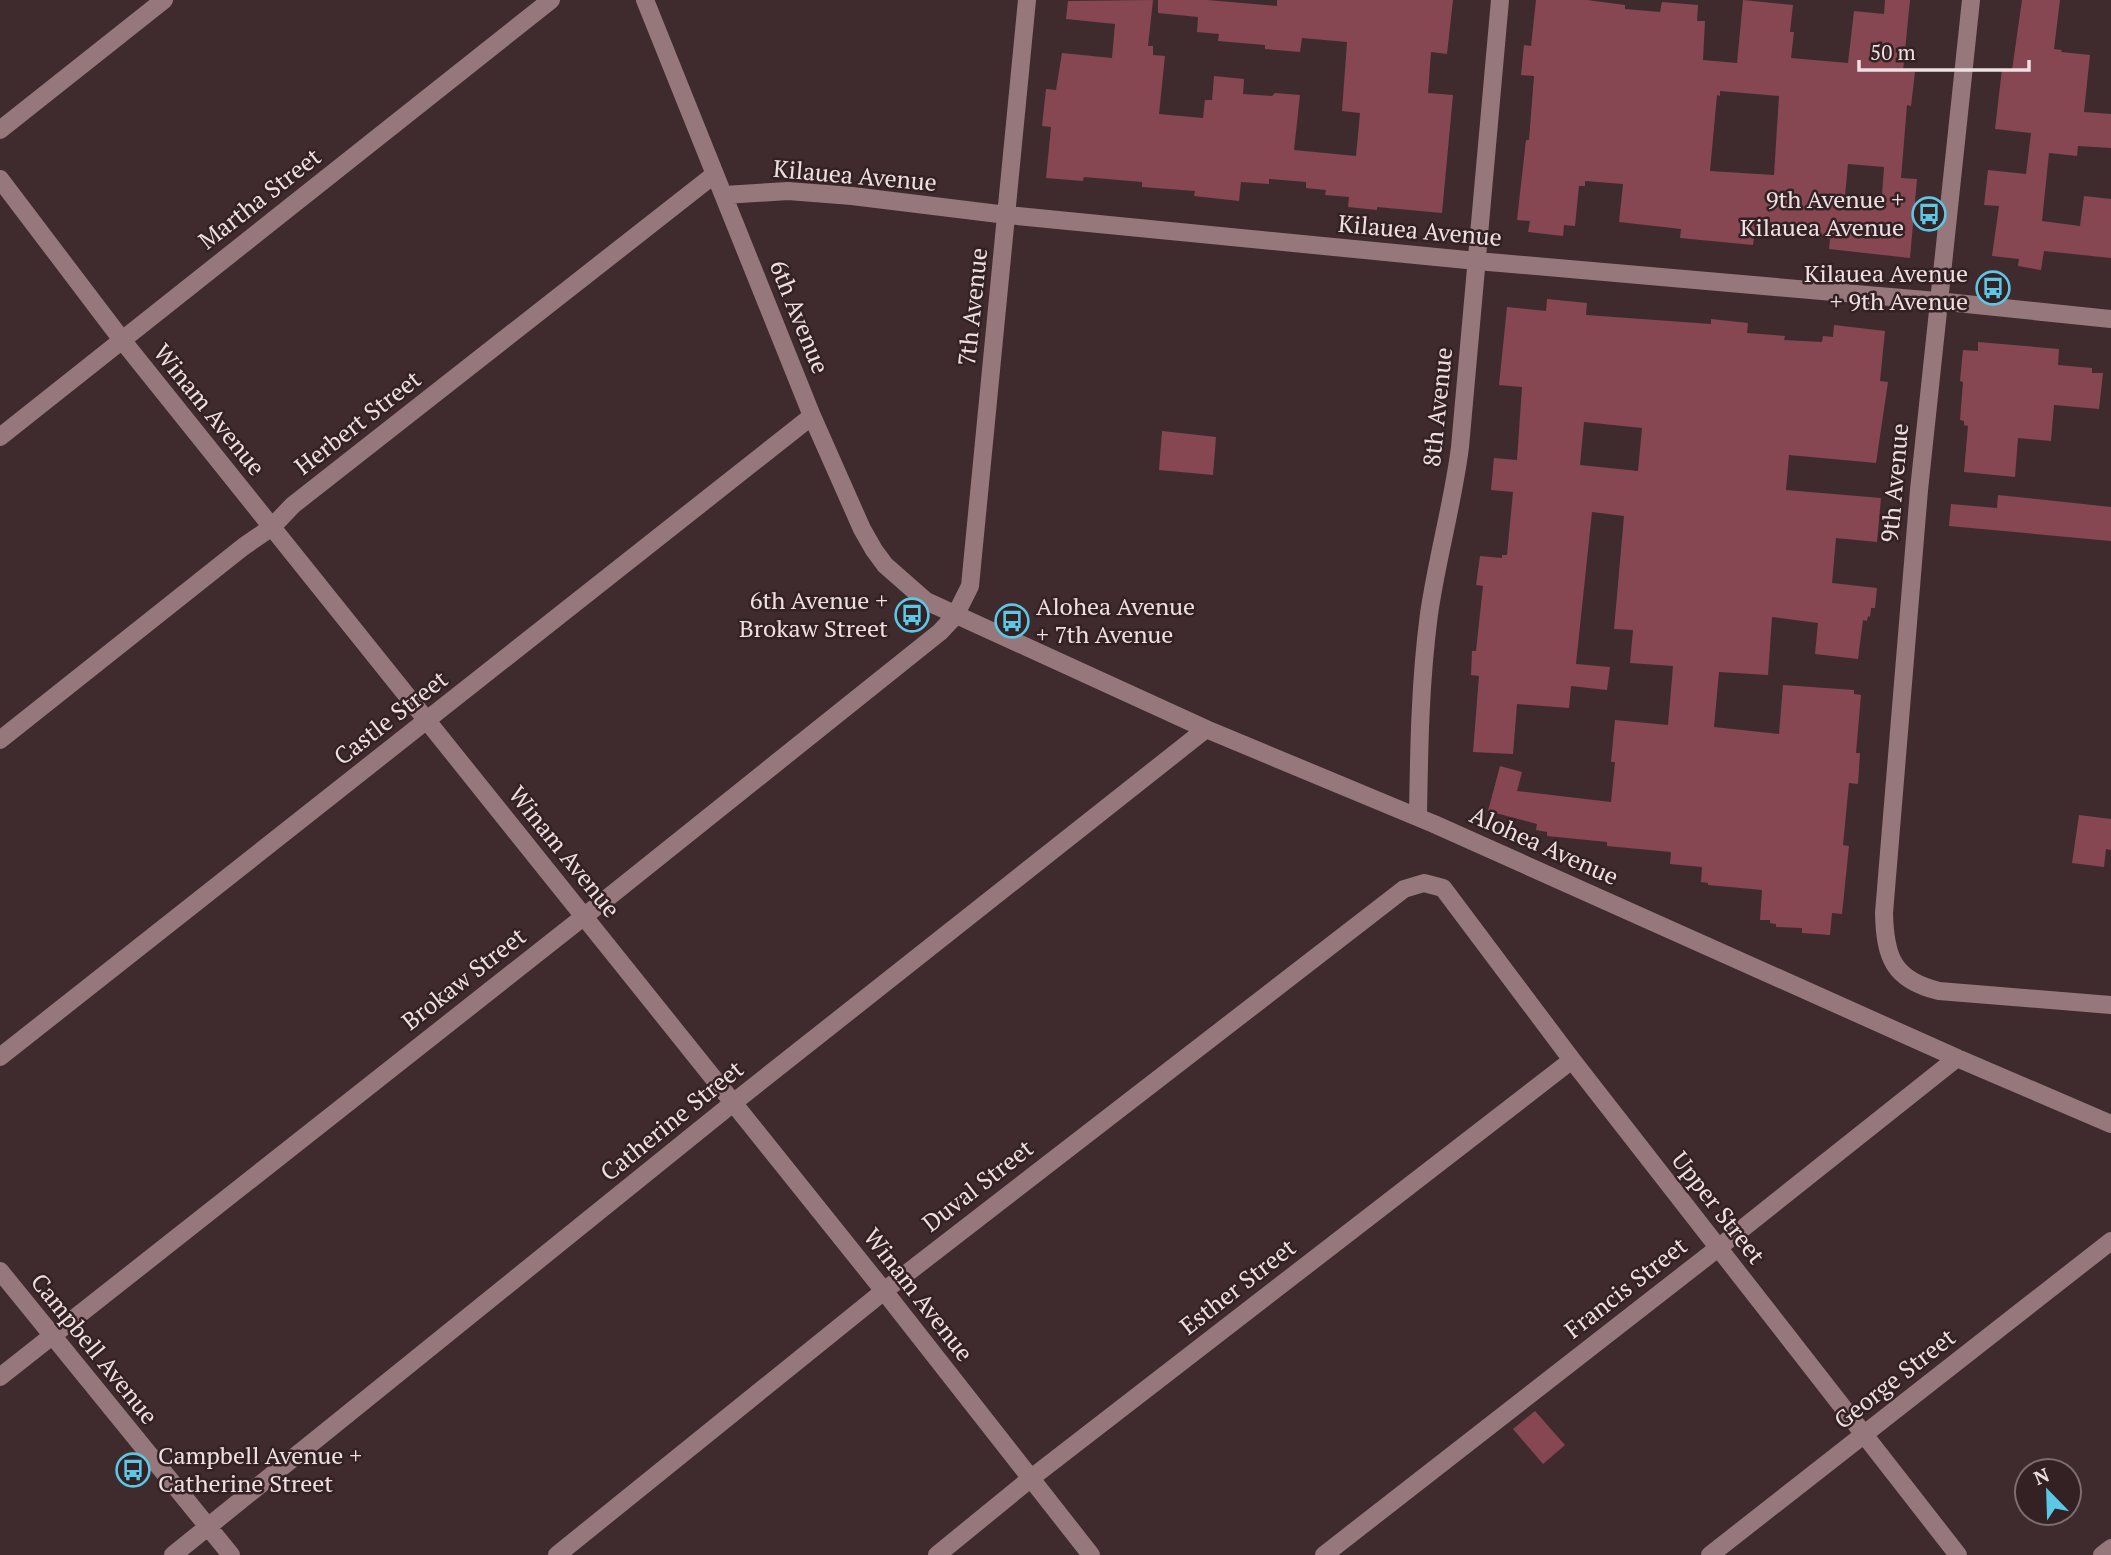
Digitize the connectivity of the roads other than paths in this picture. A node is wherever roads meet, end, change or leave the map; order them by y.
1 (164, 0) edge
2 (551, 0) edge
3 (645, 0) edge
4 (1027, 0) edge
5 (1500, 0) edge
6 (1971, 0) edge
7 (0, 130) edge
8 (715, 174) junction
9 (0, 179) edge
10 (724, 195) junction
11 (1007, 215) junction
12 (1477, 261) junction
13 (1937, 300) junction
14 (2111, 319) edge
15 (122, 340) junction
16 (812, 416) junction
17 (0, 437) edge
18 (272, 527) junction
19 (956, 616) junction
20 (428, 721) junction
21 (1206, 729) junction
22 (0, 740) edge
23 (1418, 817) junction
24 (1443, 888) joint
25 (584, 916) junction
26 (2111, 1005) edge
27 (0, 1057) edge
28 (1957, 1058) junction
29 (1572, 1060) junction
30 (733, 1103) junction
31 (2111, 1124) edge
32 (2111, 1241) edge
33 (1718, 1248) junction
34 (0, 1271) edge
35 (884, 1291) junction
36 (51, 1336) junction
37 (0, 1377) edge
38 (1863, 1435) junction
39 (1030, 1479) junction
40 (208, 1527) junction
41 (2111, 1548) edge
42 (173, 1555) edge
43 (231, 1555) edge
44 (557, 1555) edge
45 (937, 1555) edge
46 (1091, 1555) edge
47 (1324, 1555) edge
48 (1710, 1555) edge
49 (1958, 1555) edge
50 (2102, 1555) edge

1 - 7 street
2 - 15 street, Martha Street
3 - 8 street, 6th Avenue
4 - 11 street, 7th Avenue
5 - 12 street, 8th Avenue
6 - 13 street, 9th Avenue
8 - 10 street, 6th Avenue
8 - 18 street, Herbert Street
9 - 15 street, Winam Avenue
10 - 11 street, Kilauea Avenue
10 - 16 street, 6th Avenue
11 - 12 street, Kilauea Avenue
11 - 19 street, 7th Avenue
12 - 13 street, Kilauea Avenue
12 - 23 street, 8th Avenue
13 - 14 street, Kilauea Avenue
13 - 26 street, 9th Avenue
15 - 17 street, Martha Street
15 - 18 street, Winam Avenue
16 - 19 street, 6th Avenue
16 - 20 street, Castle Street
18 - 20 street, Winam Avenue
18 - 22 street, Herbert Street
19 - 21 street, Alohea Avenue
19 - 25 street, Brokaw Street
20 - 25 street, Winam Avenue
20 - 27 street, Castle Street
21 - 23 street, Alohea Avenue
21 - 30 street, Catherine Street
23 - 28 street, Alohea Avenue
24 - 29 street, Upper Street
24 - 35 street, Duval Street
25 - 30 street, Winam Avenue
25 - 36 street, Brokaw Street
28 - 31 street, Alohea Avenue
28 - 33 street, Francis Street
29 - 33 street, Upper Street
29 - 39 street, Esther Street
30 - 35 street, Winam Avenue
30 - 40 street, Catherine Street
32 - 38 street, George Street
33 - 38 street, Upper Street
33 - 47 street, Francis Street
34 - 36 street, Campbell Avenue
35 - 39 street, Winam Avenue
35 - 44 street, Duval Street
36 - 37 street, Brokaw Street
36 - 40 street, Campbell Avenue
38 - 48 street, George Street
38 - 49 street, Upper Street
39 - 45 street, Esther Street
39 - 46 street, Winam Avenue
40 - 42 street, Catherine Street
40 - 43 street, Campbell Avenue
41 - 50 street

